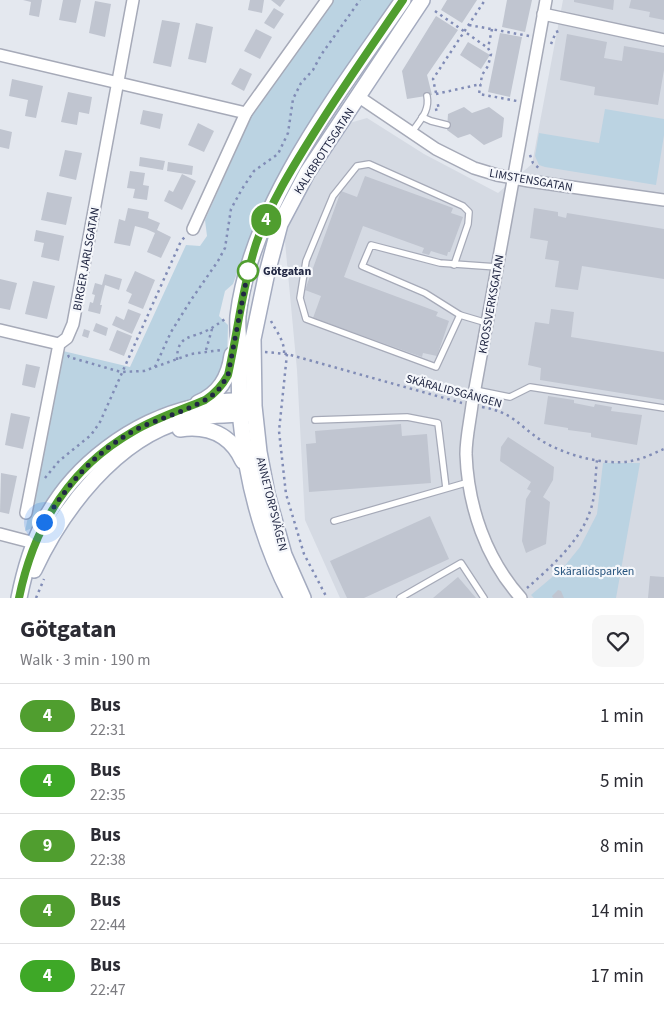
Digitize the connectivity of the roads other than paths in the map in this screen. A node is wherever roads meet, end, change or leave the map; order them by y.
1 (134, 0) edge
2 (327, 0) edge
3 (403, 0) edge
4 (422, 0) edge
5 (546, 0) edge
6 (543, 14) junction
7 (664, 40) edge
8 (0, 55) edge
9 (118, 83) junction
10 (426, 96) dead end
11 (359, 97) junction
12 (246, 113) junction
13 (422, 116) junction
14 (447, 125) dead end
15 (412, 132) junction
16 (513, 178) junction
17 (664, 200) edge
18 (193, 229) road end
19 (454, 265) junction
20 (497, 267) junction
21 (460, 315) junction
22 (232, 318) junction
23 (487, 324) junction
24 (0, 330) edge
25 (59, 344) junction
26 (475, 390) junction
27 (245, 406) junction
28 (664, 408) edge
29 (181, 410) junction
30 (314, 420) dead end
31 (140, 440) junction
32 (249, 475) junction
33 (469, 482) junction
34 (446, 488) junction
35 (26, 512) dead end
36 (334, 521) dead end
37 (0, 534) edge
38 (41, 545) junction
39 (520, 597) edge
40 (20, 598) edge
41 (292, 598) edge
42 (303, 598) edge
43 (400, 598) edge
44 (484, 598) edge

1 - 9 street, BIRGER JARLSGATAN
2 - 12 street
3 - 22 main road, KALKBROTTSGATAN
4 - 11 main road, KALKBROTTSGATAN
5 - 6 street, KROSSVERKSGATAN
6 - 7 street
6 - 16 street, KROSSVERKSGATAN
8 - 9 street
9 - 12 street
9 - 25 street, BIRGER JARLSGATAN
10 - 13 lane
11 - 15 street, LIMSTENSGATAN
11 - 27 main road, KALKBROTTSGATAN
12 - 18 street
13 - 14 lane
13 - 15 lane
15 - 16 street, LIMSTENSGATAN
16 - 17 street, LIMSTENSGATAN
16 - 20 street, KROSSVERKSGATAN
19 - 20 lane
19 - 21 lane
19 - 21 lane
20 - 23 street, KROSSVERKSGATAN
21 - 23 lane
22 - 27 main road, KALKBROTTSGATAN
22 - 29 main road
23 - 26 street, KROSSVERKSGATAN
24 - 25 street
25 - 35 street, BIRGER JARLSGATAN
26 - 28 lane
26 - 33 street, KROSSVERKSGATAN
27 - 29 main road
27 - 31 main road
27 - 32 main road, KALKBROTTSGATAN
27 - 42 main road, ANNETORPSVÄGEN
29 - 38 main road
30 - 34 lane
31 - 32 main road
31 - 38 main road
32 - 41 main road, KALKBROTTSGATAN
33 - 34 lane
33 - 39 street, KROSSVERKSGATAN
34 - 36 lane
37 - 38 street
38 - 40 main road
43 - 44 lane

